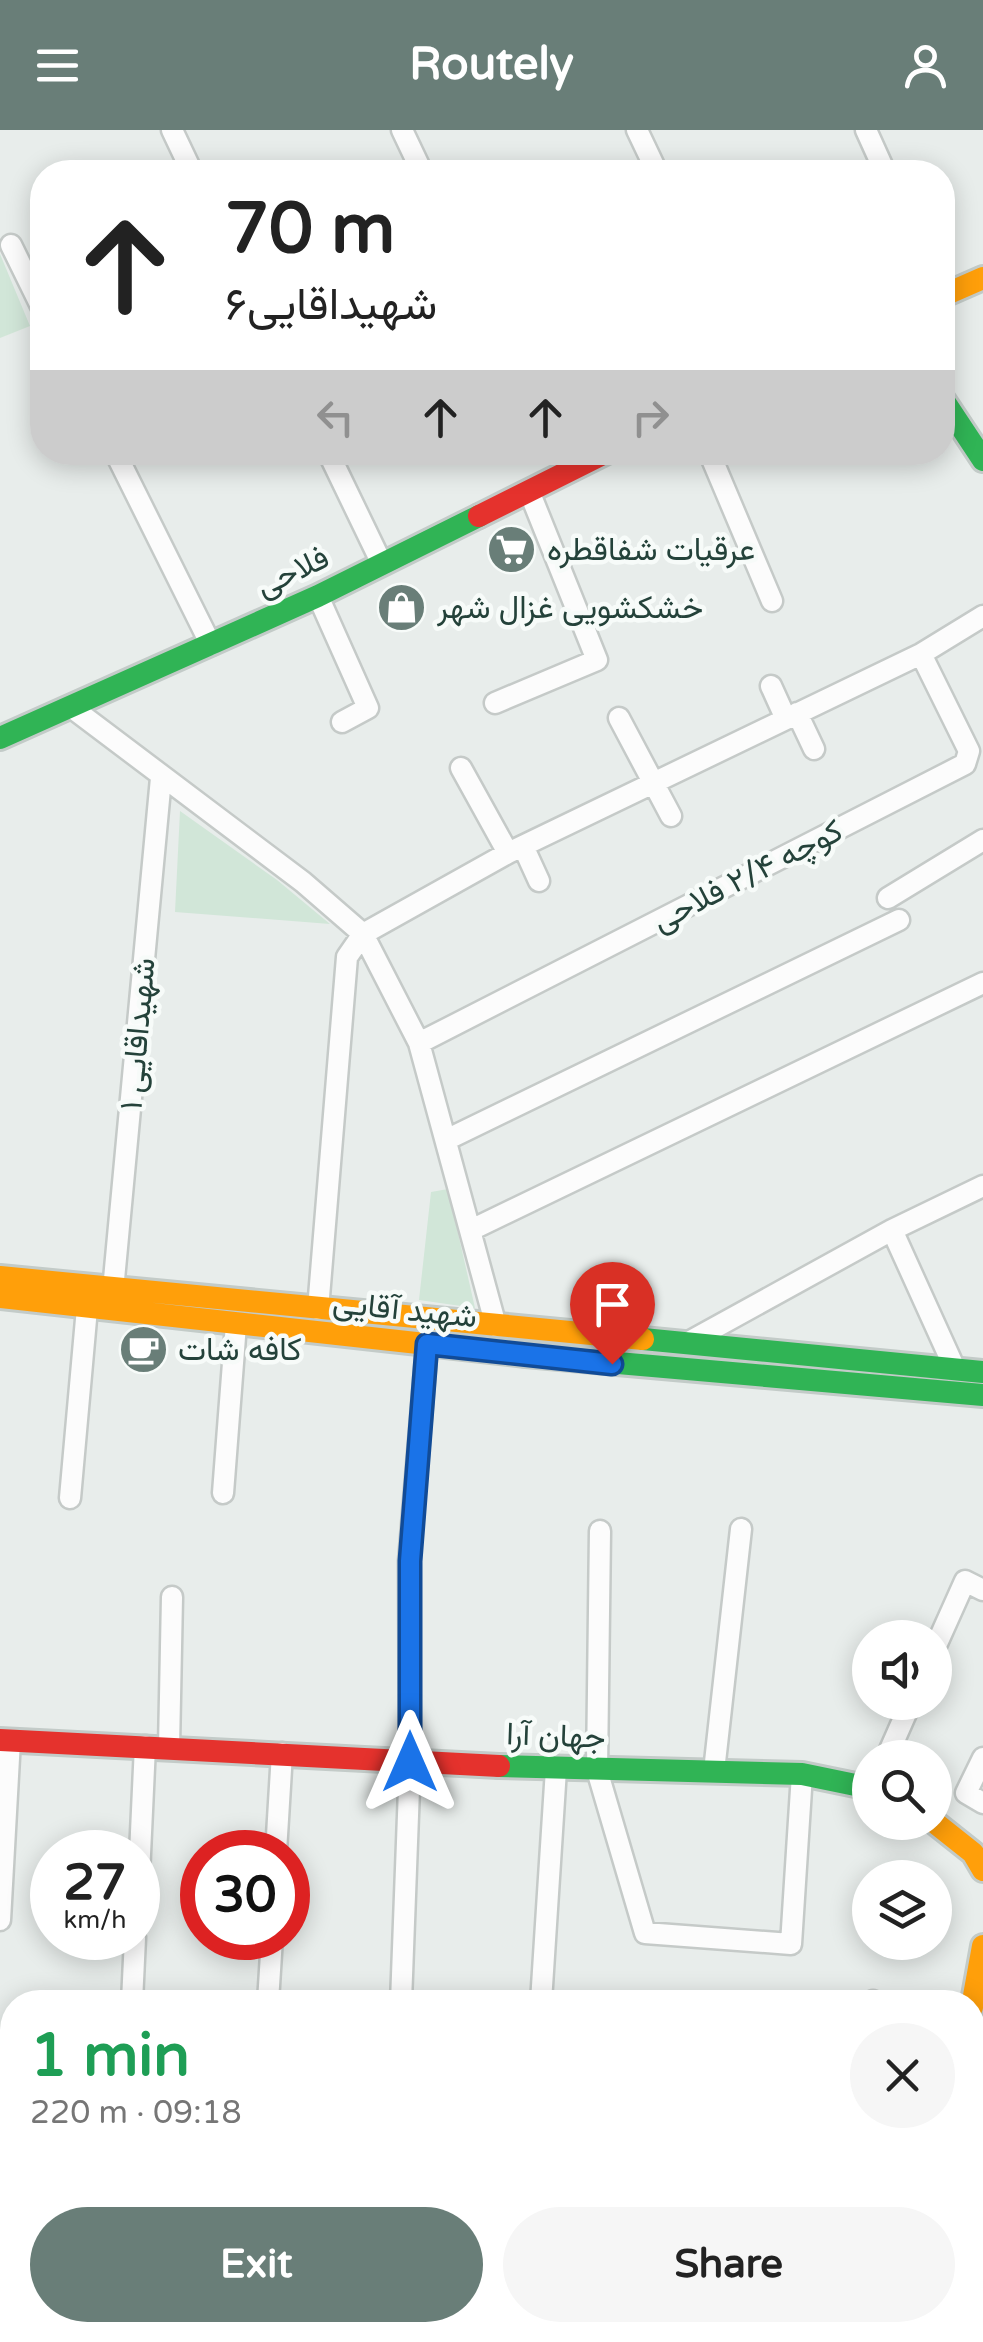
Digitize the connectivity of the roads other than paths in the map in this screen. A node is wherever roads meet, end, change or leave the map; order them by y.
1 (172, 130) edge
2 (402, 130) edge
3 (637, 130) edge
4 (866, 130) edge
5 (186, 160) edge
6 (416, 160) edge
7 (651, 160) edge
8 (880, 160) edge
9 (11, 245) dead end
10 (983, 278) edge
11 (30, 284) edge
12 (955, 290) edge
13 (955, 418) edge
14 (983, 460) edge
15 (121, 465) edge
16 (334, 465) edge
17 (558, 465) edge
18 (714, 465) edge
19 (529, 492) junction
20 (382, 564) junction
21 (318, 596) junction
22 (772, 601) dead end
23 (983, 616) edge
24 (211, 645) junction
25 (921, 654) junction
26 (770, 686) dead end
27 (495, 703) dead end
28 (70, 708) junction
29 (791, 716) junction
30 (619, 718) dead end
31 (342, 722) dead end
32 (0, 738) edge
33 (814, 748) dead end
34 (461, 768) dead end
35 (161, 778) junction
36 (656, 785) junction
37 (671, 816) dead end
38 (983, 840) edge
39 (515, 850) junction
40 (539, 881) dead end
41 (888, 898) dead end
42 (899, 920) dead end
43 (363, 934) junction
44 (983, 983) edge
45 (419, 1043) junction
46 (446, 1140) junction
47 (983, 1186) edge
48 (471, 1230) junction
49 (892, 1230) junction
50 (0, 1277) edge
51 (114, 1290) junction
52 (0, 1298) edge
53 (87, 1298) junction
54 (318, 1310) junction
55 (236, 1324) junction
56 (496, 1326) junction
57 (687, 1343) junction
58 (427, 1344) junction
59 (955, 1370) junction
60 (983, 1372) edge
61 (983, 1395) edge
62 (224, 1493) dead end
63 (70, 1498) dead end
64 (741, 1529) dead end
65 (600, 1532) dead end
66 (983, 1590) edge
67 (172, 1597) dead end
68 (948, 1620) edge
69 (5, 1740) edge
70 (157, 1746) junction
71 (282, 1753) junction
72 (983, 1758) edge
73 (410, 1762) junction
74 (556, 1769) junction
75 (597, 1770) junction
76 (714, 1771) junction
77 (802, 1774) junction
78 (852, 1784) edge
79 (983, 1803) edge
80 (146, 1830) edge
81 (277, 1830) edge
82 (952, 1836) edge
83 (983, 1870) edge
84 (0, 1920) edge
85 (983, 1946) edge
86 (135, 1960) edge
87 (271, 1960) edge
88 (133, 1990) edge
89 (269, 1990) edge
90 (401, 1990) edge
91 (542, 1990) edge
92 (975, 1990) edge

1 - 5 street
2 - 6 street
3 - 7 street
4 - 8 street
9 - 11 street
10 - 12 main road
13 - 14 main road
15 - 24 street
16 - 20 street
17 - 19 main road, فلاحی
18 - 22 street
19 - 20 main road, فلاحی
19 - 27 street
20 - 21 main road, فلاحی
21 - 24 main road, فلاحی
21 - 31 street
23 - 25 street
24 - 28 main road, فلاحی
25 - 29 street
25 - 45 street, کوچه ۲/۴ فلاحی
26 - 29 street
28 - 32 main road, فلاحی
28 - 35 street
29 - 33 street
29 - 36 street
30 - 36 street
34 - 39 street
35 - 43 street
35 - 51 street, ۱ شهیداقایی
36 - 37 street
36 - 39 street
38 - 41 street
39 - 40 street
39 - 43 street
42 - 46 street
43 - 45 street
43 - 54 street
44 - 48 street
45 - 46 street
46 - 48 street
47 - 49 street
48 - 56 street
49 - 57 street
49 - 59 street
50 - 53 main road, شهید آقایی
51 - 53 main road, شهید آقایی
51 - 54 main road, شهید آقایی
52 - 53 main road, شهید آقایی
53 - 55 main road, شهید آقایی
53 - 63 street
54 - 56 main road, شهید آقایی
55 - 58 main road, شهید آقایی
55 - 62 street
56 - 57 main road, شهید آقایی
57 - 59 main road, شهید آقایی
58 - 61 main road, شهید آقایی
58 - 73 street
59 - 60 main road, شهید آقایی
64 - 76 street
65 - 75 street
66 - 68 street
67 - 70 street
69 - 70 main road, جهان آرا
69 - 84 street
70 - 71 main road, جهان آرا
70 - 80 street
71 - 73 main road, جهان آرا
71 - 81 street
72 - 79 street
73 - 74 main road, جهان آرا
73 - 90 street
74 - 75 main road, جهان آرا
74 - 91 street
75 - 76 main road, جهان آرا
75 - 77 street
76 - 77 main road, جهان آرا
77 - 78 main road, جهان آرا
82 - 83 main road
85 - 92 main road
86 - 88 street
87 - 89 street

